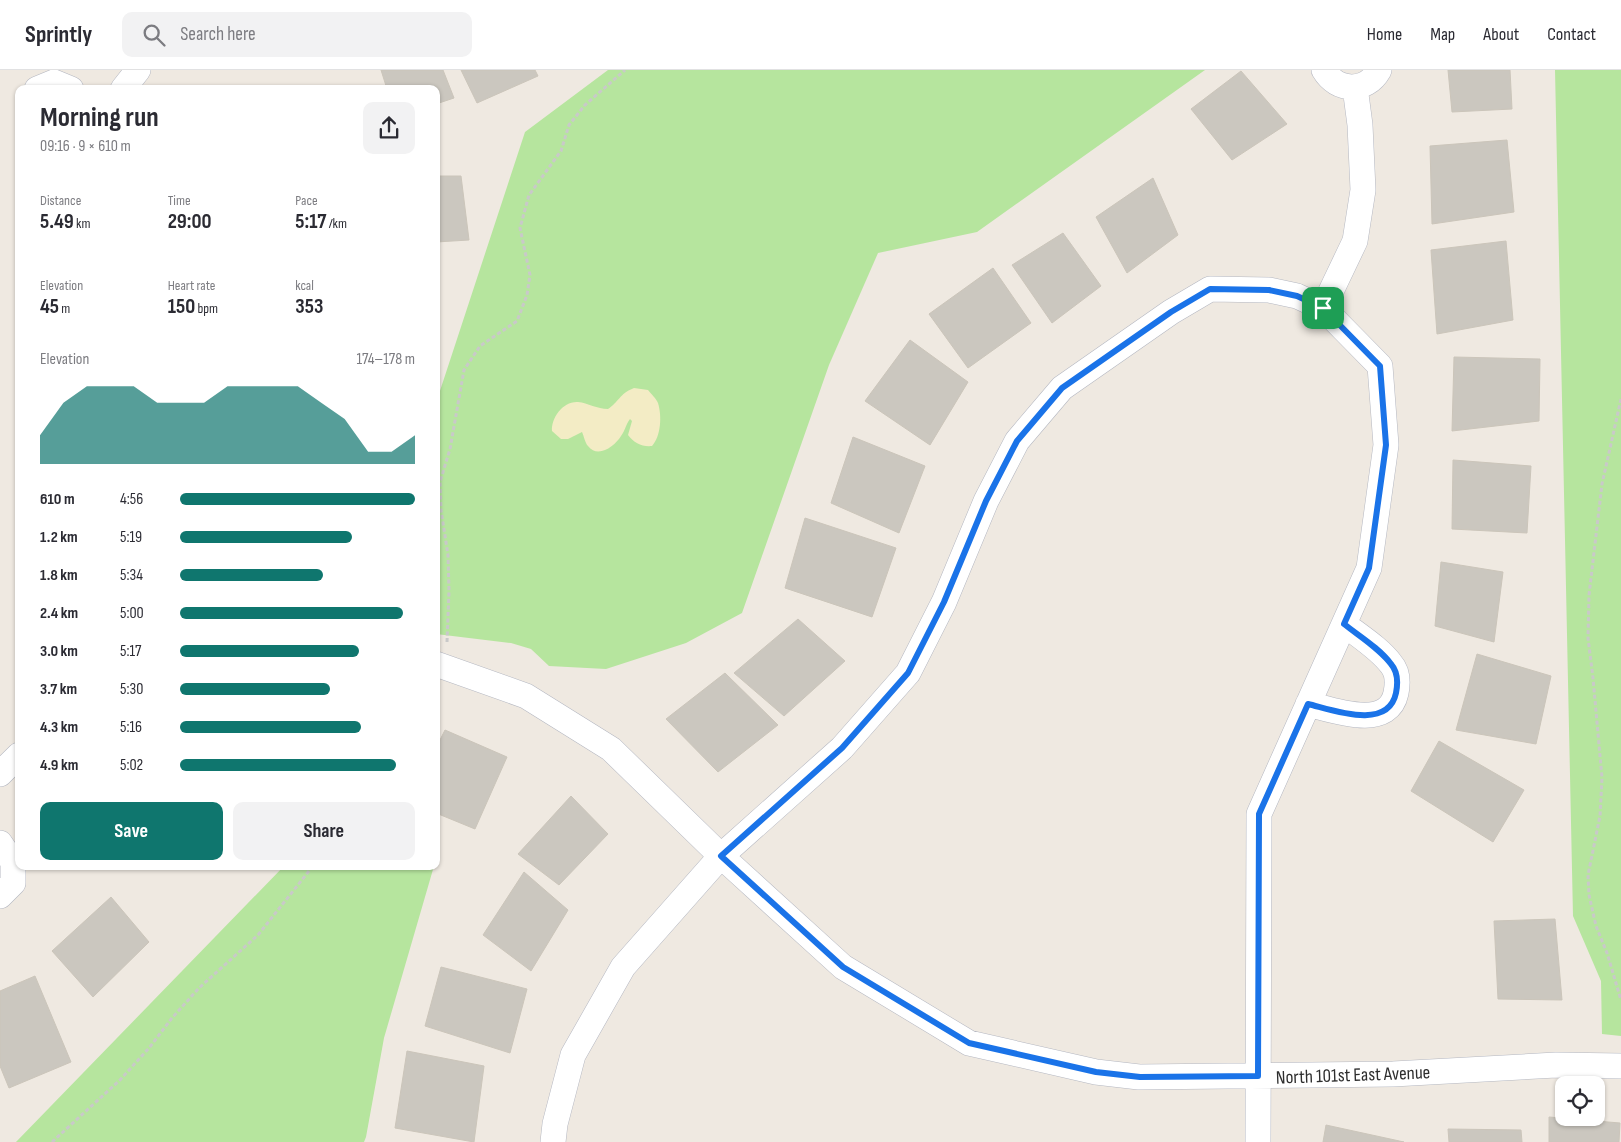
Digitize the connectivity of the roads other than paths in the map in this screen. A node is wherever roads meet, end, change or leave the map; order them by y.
1 (138, 70) edge
2 (1324, 70) edge
3 (1379, 70) edge
4 (47, 85) edge
5 (61, 85) edge
6 (126, 85) edge
7 (1355, 87) junction
8 (1323, 308) junction
9 (1344, 624) junction
10 (440, 657) edge
11 (1308, 704) junction
12 (15, 760) edge
13 (0, 774) edge
14 (0, 843) edge
15 (721, 856) junction
16 (0, 896) edge
17 (1621, 1066) edge
18 (1258, 1076) junction
19 (553, 1142) edge
20 (1258, 1142) edge

1 - 6 street
2 - 7 street
3 - 7 street
4 - 5 street
7 - 8 street
8 - 9 street
8 - 15 street
9 - 11 street
9 - 11 street
10 - 15 street, North 101st East Avenue
11 - 18 street
12 - 13 street
14 - 16 street
15 - 18 street, North 101st East Avenue
15 - 19 street
17 - 18 street, North 101st East Avenue
18 - 20 street

